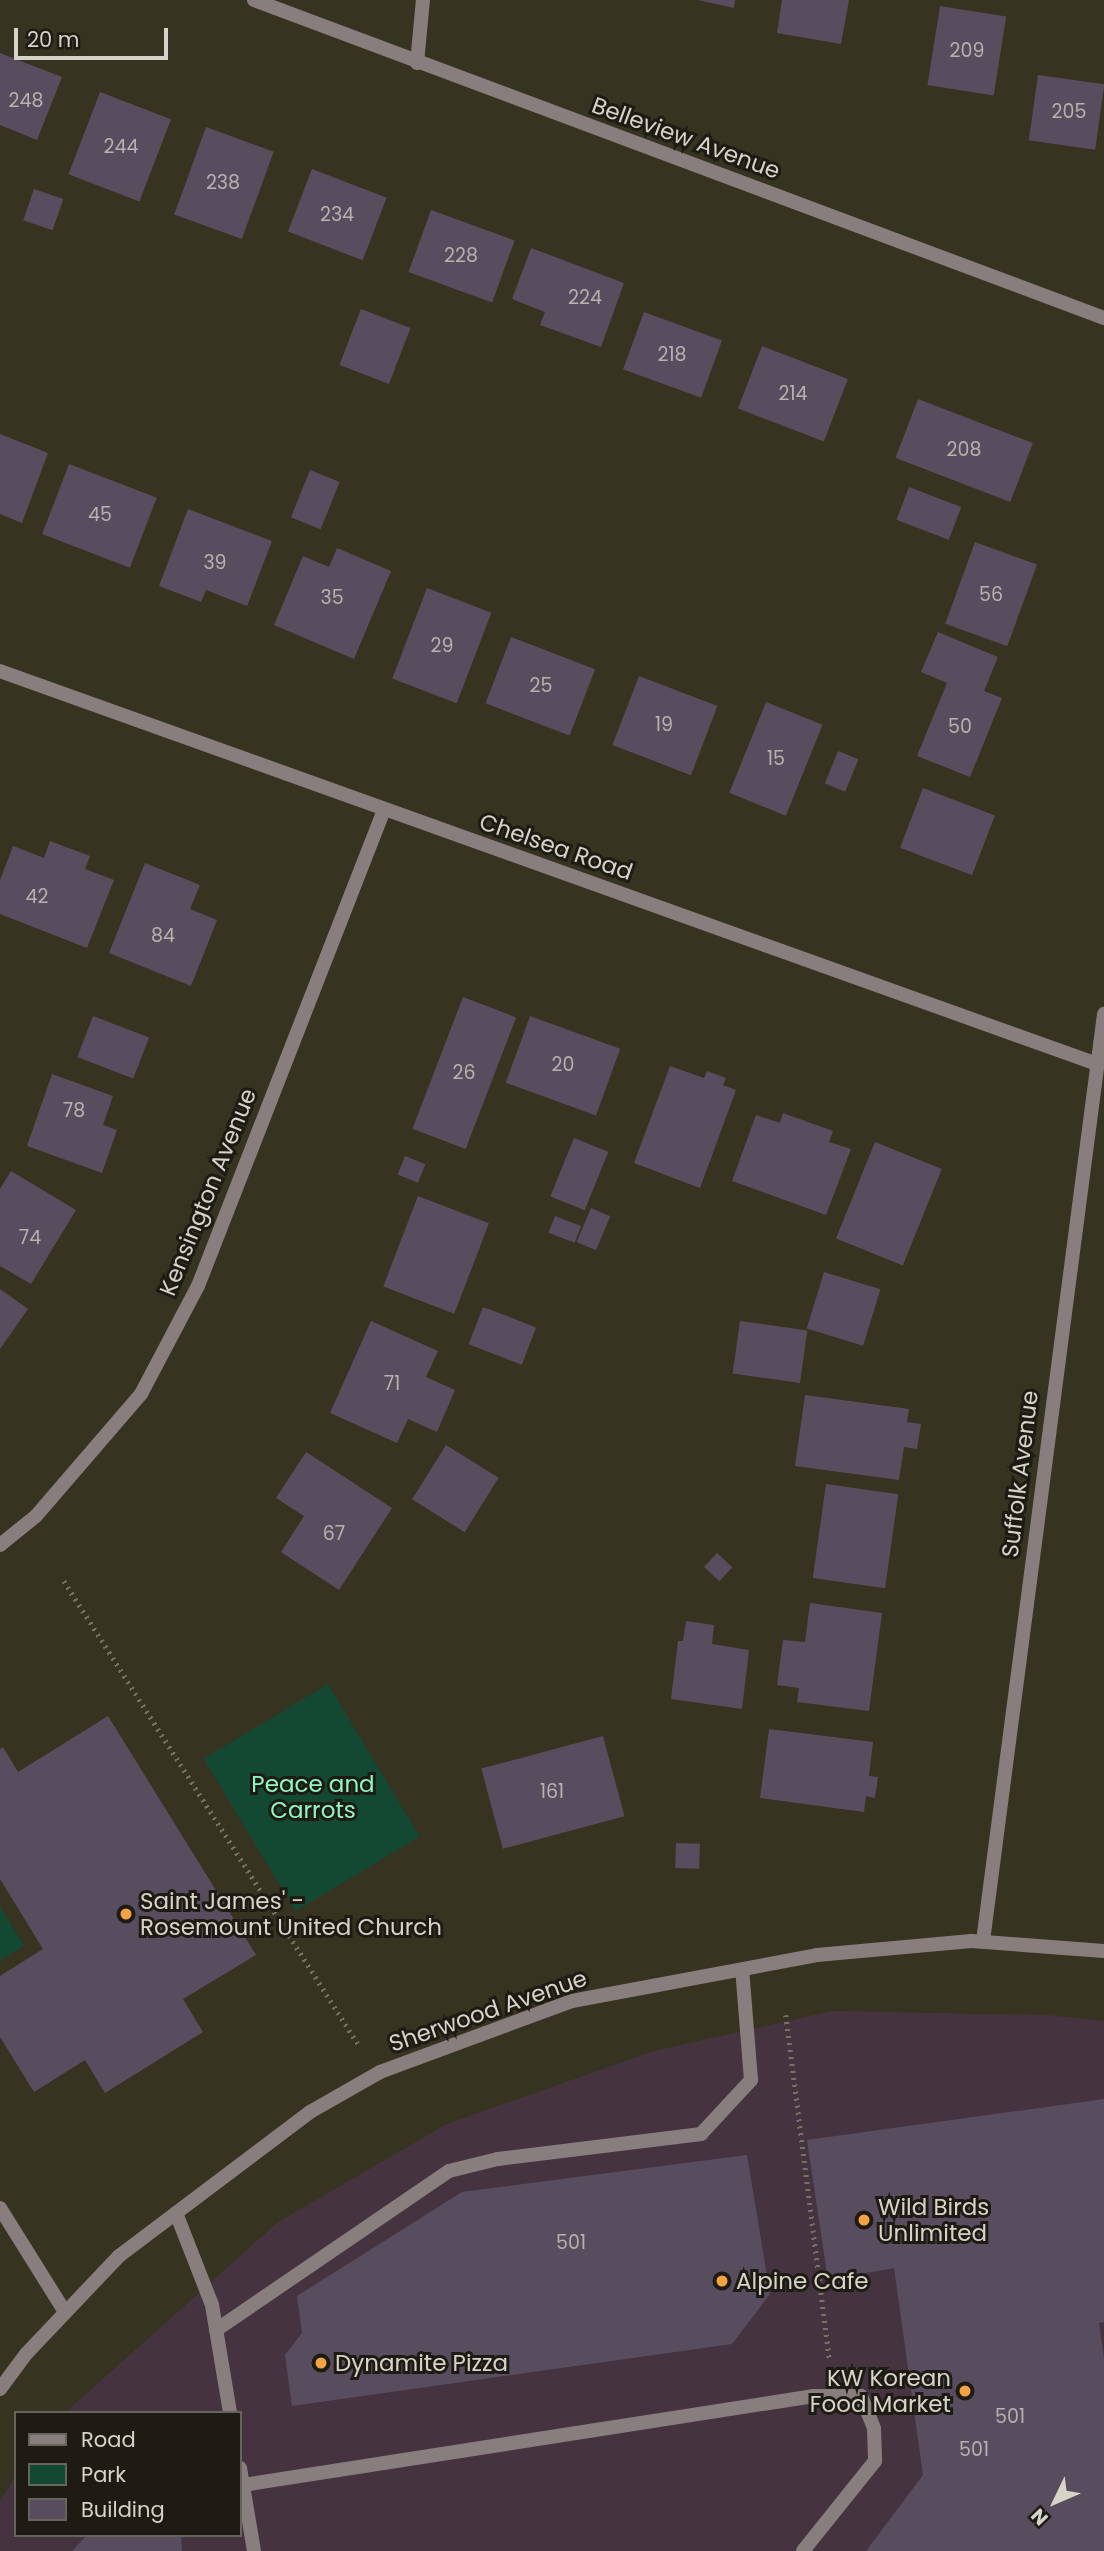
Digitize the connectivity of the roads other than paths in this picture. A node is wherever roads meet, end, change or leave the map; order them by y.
1 (254, 0) edge
2 (423, 0) edge
3 (417, 63) junction
4 (1104, 317) edge
5 (0, 671) edge
6 (384, 810) junction
7 (1104, 1014) edge
8 (1097, 1064) junction
9 (0, 1545) edge
10 (983, 1941) junction
11 (1104, 1951) edge
12 (742, 1969) junction
13 (0, 2208) edge
14 (176, 2213) junction
15 (65, 2312) junction
16 (216, 2330) junction
17 (0, 2389) edge
18 (230, 2411) edge
19 (242, 2479) edge
20 (243, 2485) junction
21 (254, 2551) edge
22 (803, 2551) edge

1 - 3 street, Belleview Avenue
2 - 3 street
3 - 4 street, Belleview Avenue
5 - 6 street, Chelsea Road
6 - 8 street, Chelsea Road
6 - 9 street, Kensington Avenue
7 - 8 street, Suffolk Avenue
8 - 10 street, Suffolk Avenue
10 - 11 street, Sherwood Avenue
10 - 12 street, Sherwood Avenue
12 - 14 street, Sherwood Avenue
12 - 16 street
13 - 15 street
14 - 15 street, Sherwood Avenue
14 - 16 street
15 - 17 street, Sherwood Avenue
16 - 18 street
19 - 20 street
20 - 21 street
20 - 22 street

